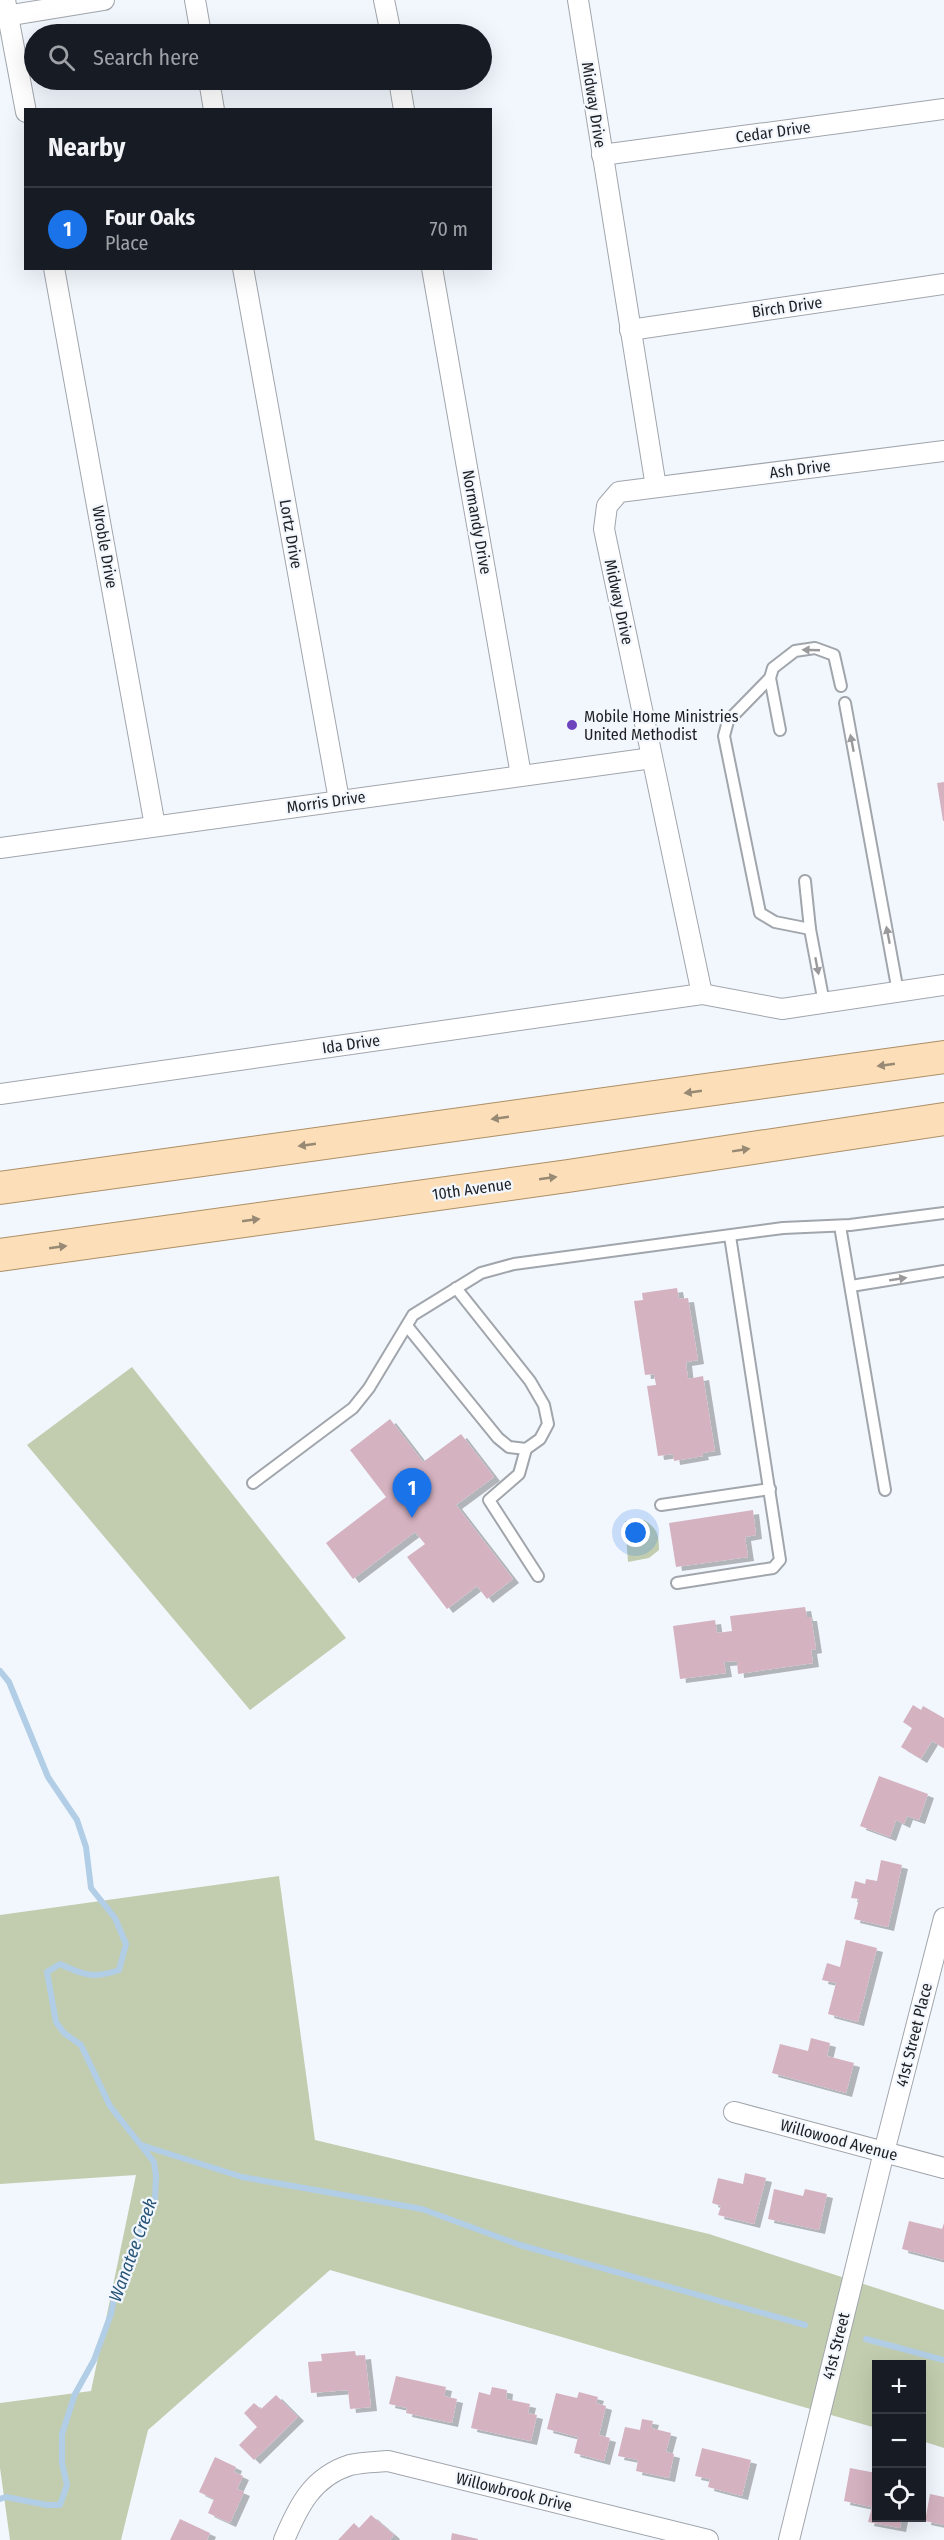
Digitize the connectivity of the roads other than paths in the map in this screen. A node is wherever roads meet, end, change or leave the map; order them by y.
1 (104, 0) edge
2 (195, 0) edge
3 (384, 0) edge
4 (578, 0) edge
5 (4, 11) edge
6 (199, 24) edge
7 (389, 24) edge
8 (211, 90) edge
9 (401, 90) edge
10 (25, 108) edge
11 (214, 108) edge
12 (404, 108) edge
13 (944, 109) edge
14 (602, 155) junction
15 (54, 270) edge
16 (243, 270) edge
17 (432, 270) edge
18 (944, 284) edge
19 (630, 330) junction
20 (944, 451) edge
21 (656, 487) junction
22 (770, 678) junction
23 (841, 686) dead end
24 (845, 703) dead end
25 (780, 730) dead end
26 (652, 758) junction
27 (521, 775) junction
28 (339, 800) junction
29 (155, 826) junction
30 (0, 848) edge
31 (805, 881) dead end
32 (810, 929) junction
33 (944, 986) edge
34 (898, 992) junction
35 (702, 994) junction
36 (824, 1003) junction
37 (944, 1057) edge
38 (0, 1094) edge
39 (944, 1119) edge
40 (0, 1188) edge
41 (944, 1213) edge
42 (840, 1226) junction
43 (730, 1236) junction
44 (0, 1255) edge
45 (944, 1271) edge
46 (851, 1287) junction
47 (456, 1288) junction
48 (407, 1326) junction
49 (526, 1449) junction
50 (253, 1483) dead end
51 (770, 1489) junction
52 (885, 1490) dead end
53 (661, 1505) dead end
54 (538, 1576) dead end
55 (677, 1583) dead end
56 (944, 1918) edge
57 (734, 2112) dead end
58 (884, 2152) junction
59 (944, 2168) edge
60 (284, 2540) edge
61 (708, 2540) edge
62 (789, 2540) edge

1 - 5 street
2 - 6 street
3 - 7 street
4 - 14 street, Midway Drive
5 - 10 street
8 - 11 street
9 - 12 street
13 - 14 street, Cedar Drive
14 - 19 street, Midway Drive
15 - 29 street, Wroble Drive
16 - 28 street, Lortz Drive
17 - 27 street, Normandy Drive
18 - 19 street, Birch Drive
19 - 21 street, Midway Drive
20 - 21 street, Ash Drive
21 - 26 street, Midway Drive
23 -> 22 lane
22 - 25 lane
22 - 32 lane
34 -> 24 lane
26 - 27 street, Morris Drive
26 - 35 street, Midway Drive
27 - 28 street, Morris Drive
28 - 29 street, Morris Drive
29 - 30 street, Morris Drive
31 - 32 lane
32 -> 36 lane
33 - 34 street
34 - 36 street
35 - 36 street
35 - 38 street, Ida Drive
37 -> 40 main road
44 -> 39 main road, 10th Avenue
41 - 42 lane
42 - 43 lane
42 - 46 lane
43 - 47 lane
43 - 51 lane
46 -> 45 lane
46 - 52 lane
47 - 48 lane
47 - 49 lane
48 - 49 lane
48 - 50 lane
49 - 54 lane
51 - 53 lane
51 - 55 lane
56 - 58 street, 41st Street Place
57 - 58 street, Willowood Avenue
58 - 59 street, Willowood Avenue
58 - 62 street, 41st Street
60 - 61 street, Willowbrook Drive

